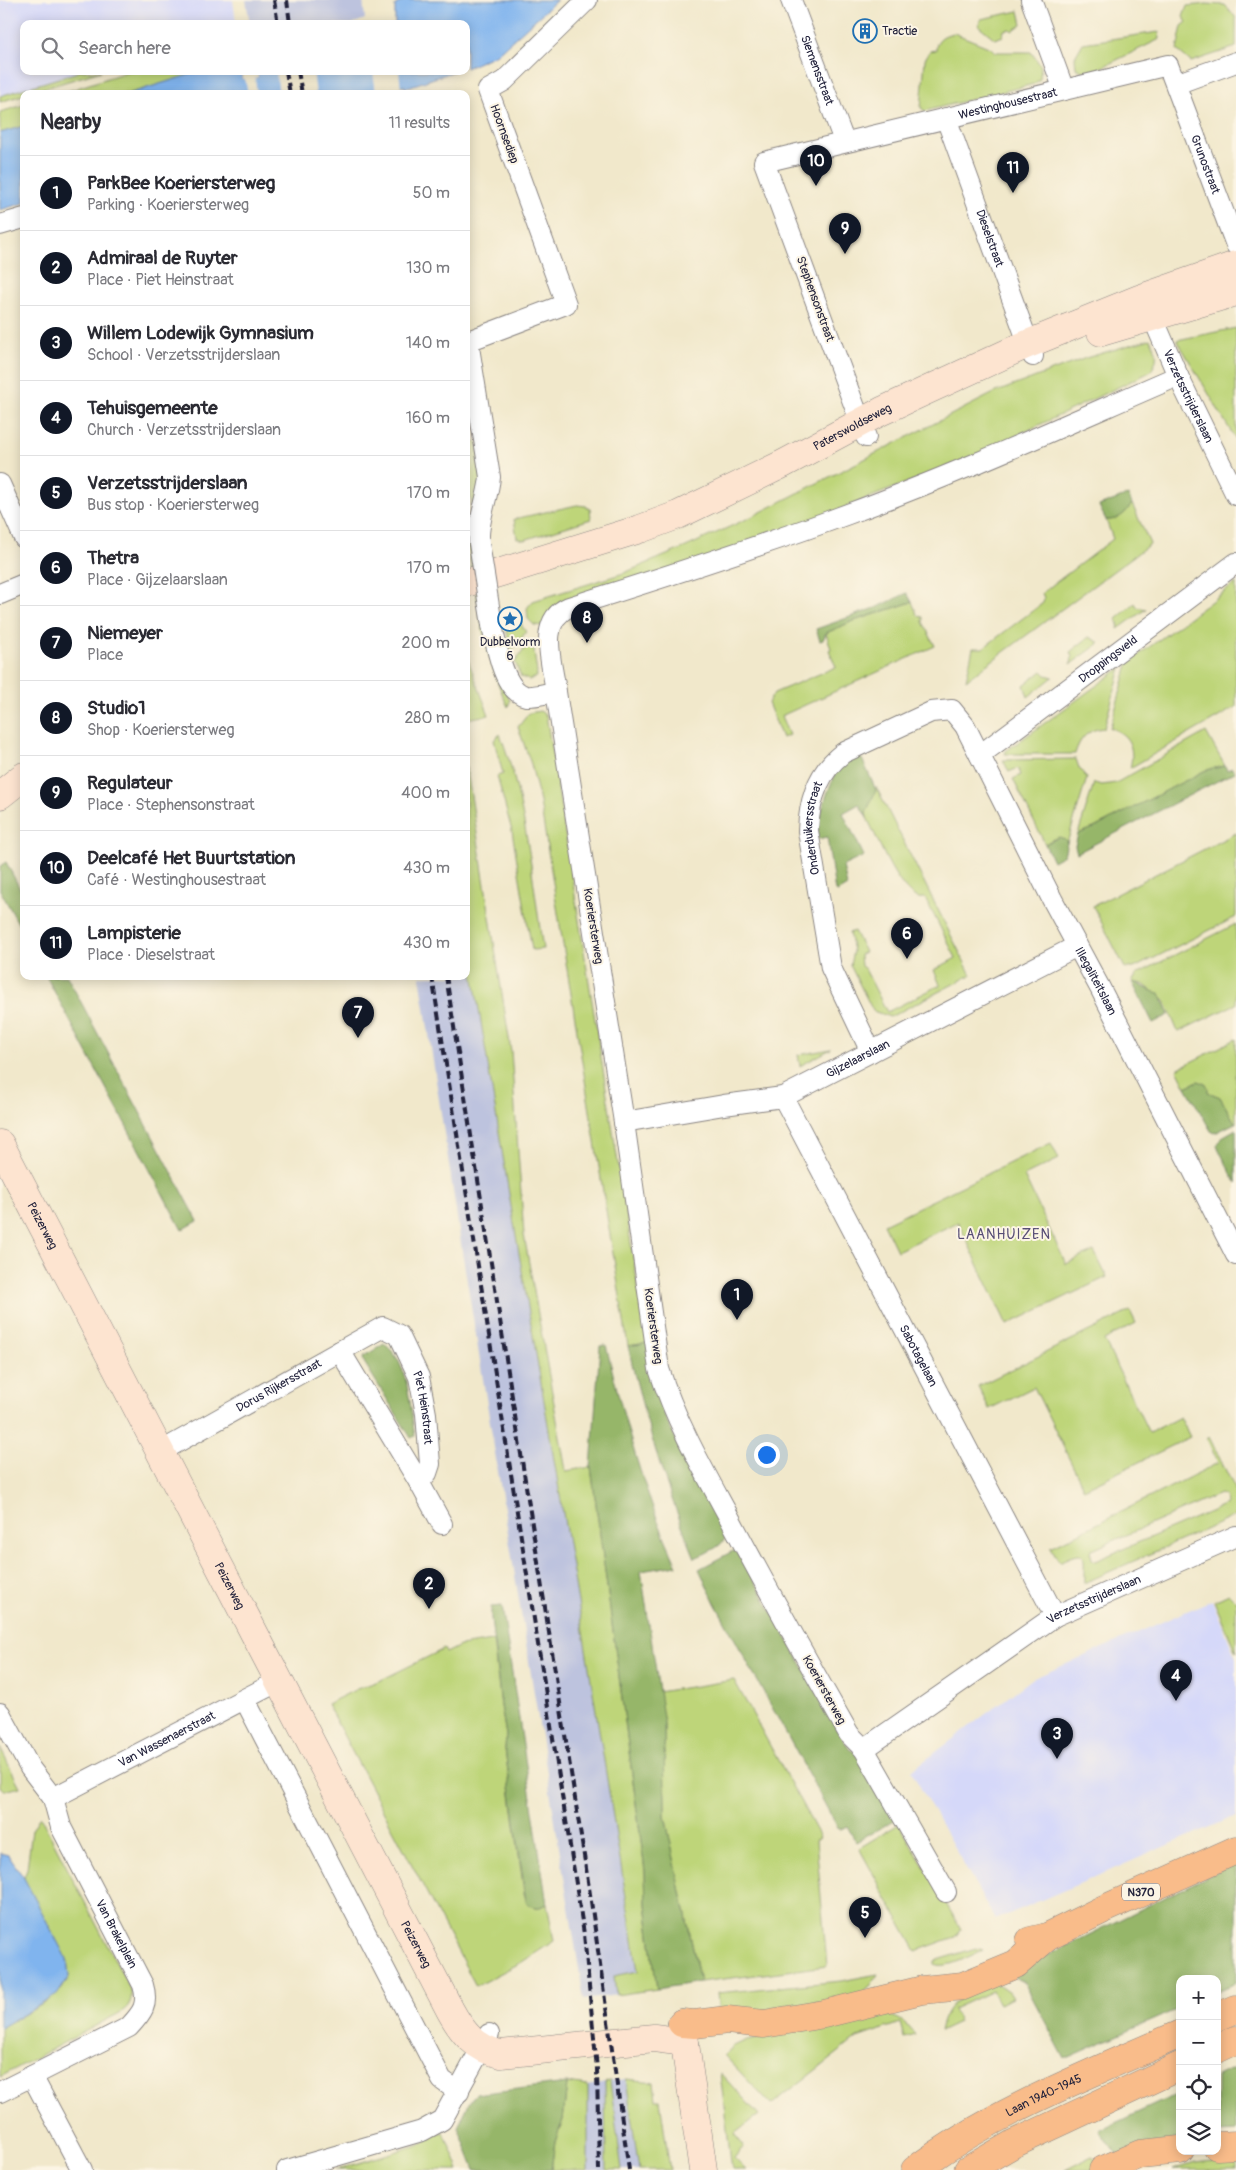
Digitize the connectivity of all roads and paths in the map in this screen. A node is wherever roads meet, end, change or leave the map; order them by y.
1 (587, 0) edge
2 (792, 0) edge
3 (1031, 0) edge
4 (1236, 62) edge
5 (1176, 84) junction
6 (1064, 90) junction
7 (946, 118) junction
8 (844, 141) junction
9 (764, 162) joint
10 (20, 219) edge
11 (0, 225) edge
12 (1236, 245) edge
13 (1236, 265) edge
14 (1236, 292) edge
15 (1148, 307) junction
16 (470, 339) edge
17 (1031, 350) junction
18 (470, 352) edge
19 (1178, 376) junction
20 (863, 429) junction
21 (0, 484) edge
22 (1236, 495) edge
23 (20, 529) edge
24 (1236, 563) edge
25 (470, 582) edge
26 (20, 586) edge
27 (0, 594) edge
28 (470, 595) edge
29 (556, 692) junction
30 (952, 710) joint
31 (980, 755) junction
32 (1077, 946) junction
33 (871, 1052) junction
34 (783, 1098) junction
35 (624, 1122) junction
36 (0, 1144) edge
37 (1236, 1255) edge
38 (399, 1335) joint
39 (340, 1351) junction
40 (160, 1452) junction
41 (419, 1482) junction
42 (442, 1524) dead end
43 (1236, 1536) edge
44 (1055, 1616) junction
45 (279, 1681) junction
46 (245, 1700) junction
47 (0, 1713) edge
48 (864, 1749) junction
49 (53, 1798) junction
50 (1236, 1850) edge
51 (946, 1892) dead end
52 (1236, 2009) edge
53 (1221, 2015) edge
54 (684, 2032) junction
55 (1176, 2036) edge
56 (1236, 2040) edge
57 (485, 2041) junction
58 (1221, 2047) edge
59 (1176, 2068) edge
60 (32, 2076) junction
61 (0, 2092) edge
62 (458, 2092) junction
63 (1236, 2145) edge
64 (1221, 2146) edge
65 (1176, 2151) edge
66 (1176, 2154) edge
67 (82, 2170) edge
68 (287, 2170) edge
69 (703, 2170) edge
70 (915, 2170) edge
71 (968, 2170) edge
72 (1103, 2170) edge
73 (1148, 2170) edge

1 - 16 street, Hoornsediep, bridge
2 - 8 street, Siemensstraat
3 - 6 street
4 - 5 street
5 - 6 street, Westinghousestraat
5 - 12 street, Grunostraat
6 - 7 street, Westinghousestraat
7 - 8 street, Westinghousestraat
7 - 17 street, Dieselstraat
8 - 9 street, Westinghousestraat
9 - 20 street, Stephensonstraat
10 - 11 street
13 - 15 main road, Paterswoldseweg
14 - 15 main road, Paterswoldseweg
15 - 17 main road, Paterswoldseweg
15 - 19 street, Verzetsstrijderslaan
17 - 20 main road, Paterswoldseweg
18 - 29 street, Hoornsediep, bridge
19 - 22 street, Verzetsstrijderslaan
19 - 29 street, Koeriersterweg
20 - 25 main road, Paterswoldseweg
20 - 28 main road, Paterswoldseweg
21 - 23 street
24 - 31 street, Droppingsveld
26 - 27 street
29 - 35 street, Koeriersterweg
30 - 31 street, Illegaliteitslaan
30 - 33 street, Onderduikersstraat
31 - 32 street, Illegaliteitslaan
32 - 33 street, Gijzelaarslaan
32 - 37 street, Illegaliteitslaan
33 - 34 street, Gijzelaarslaan
34 - 35 street, Gijzelaarslaan
34 - 44 street, Sabotagelaan
35 - 48 street, Koeriersterweg
36 - 40 main road, Peizerweg
38 - 39 street, Dorus Rijkersstraat
38 - 41 street, Piet Heinstraat
39 - 40 street, Dorus Rijkersstraat
39 - 41 street
40 - 45 main road, Peizerweg
41 - 42 street
43 - 44 street, Verzetsstrijderslaan
44 - 48 street, Verzetsstrijderslaan
45 - 46 street, Van Wassenaerstraat
45 - 57 main road, Peizerweg
46 - 49 street, Van Wassenaerstraat
46 - 62 street
47 - 49 street, Van Brakelplein
48 - 51 street, Koeriersterweg
49 - 60 street, Van Brakelplein
50 - 54 highway, N370
52 - 53 highway
54 - 57 main road, Peizerweg
54 - 69 main road
55 - 70 highway, Laan 1940-1945
56 - 58 highway
57 - 62 street
59 - 71 highway
60 - 61 street, Van Brakelplein
60 - 67 street
62 - 68 street
63 - 64 highway
65 - 72 highway
66 - 73 highway

